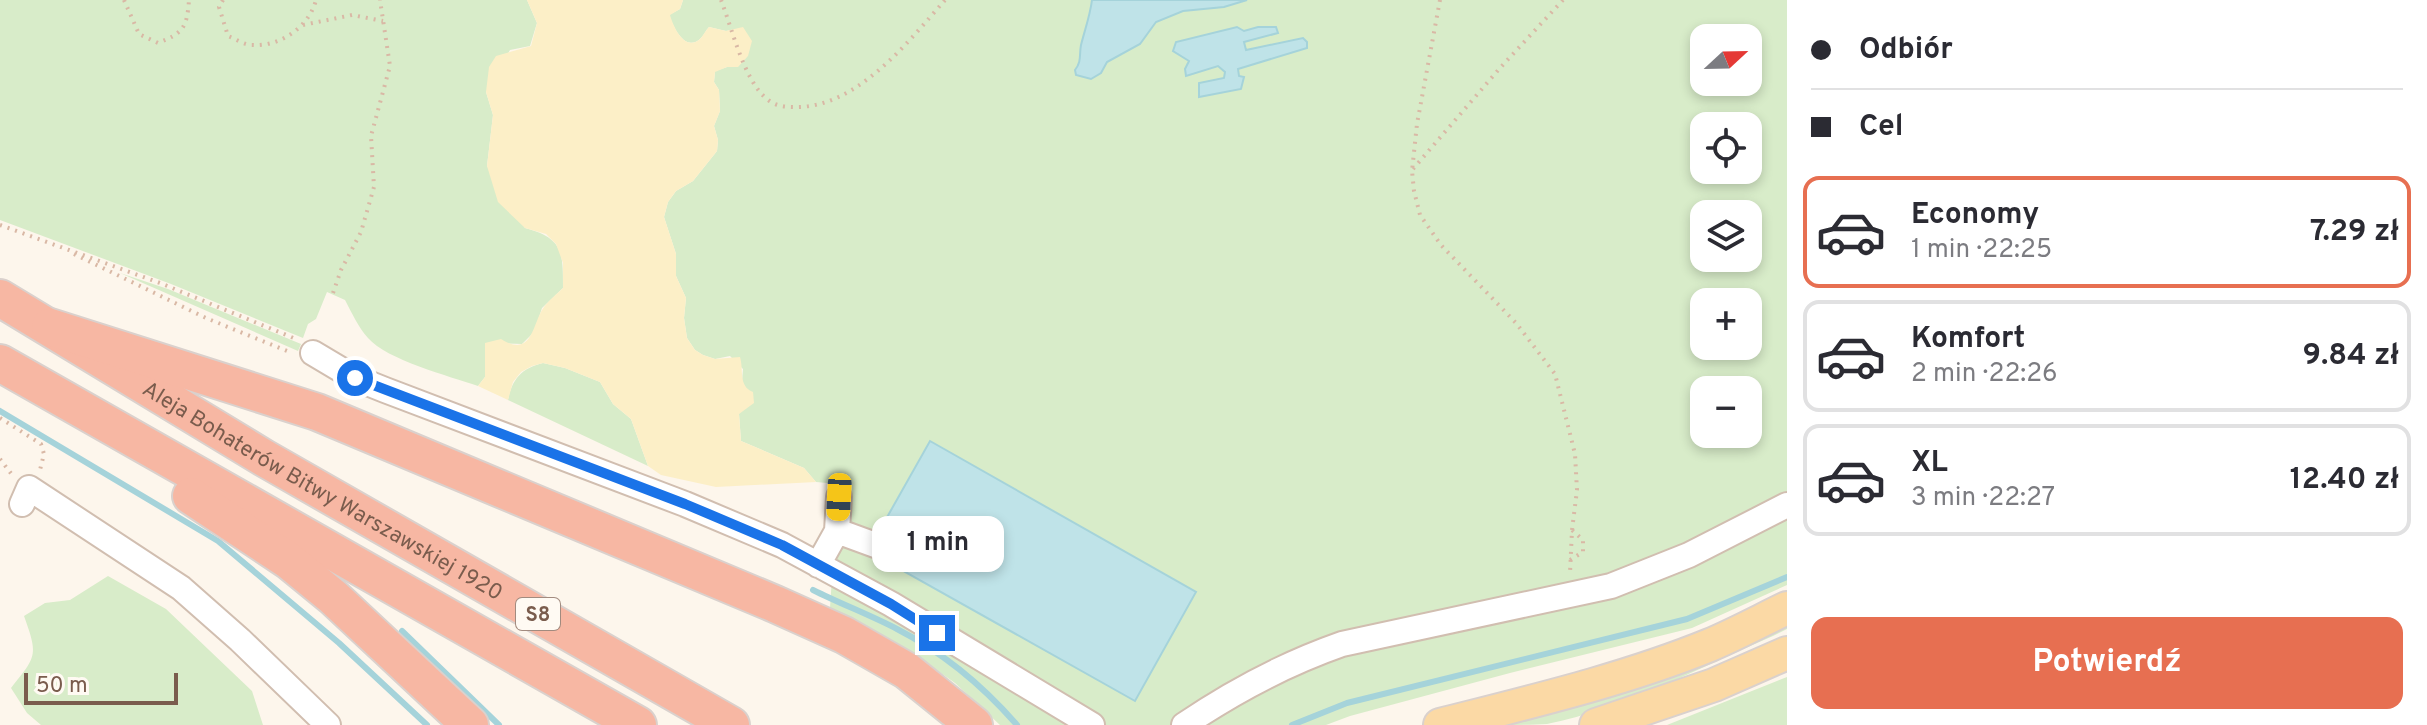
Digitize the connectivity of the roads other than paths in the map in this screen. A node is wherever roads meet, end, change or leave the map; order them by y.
1 (0, 298) edge
2 (50, 327) junction
3 (313, 353) road end
4 (14, 371) edge
5 (25, 496) road end
6 (839, 497) dead end
7 (1787, 505) edge
8 (837, 531) junction
9 (897, 553) dead end
10 (818, 565) junction
11 (1787, 608) edge
12 (1787, 653) edge
13 (328, 725) edge
14 (470, 725) edge
15 (638, 725) edge
16 (731, 725) edge
17 (974, 725) edge
18 (1092, 725) edge
19 (1184, 725) edge
20 (1440, 725) edge
21 (1596, 725) edge

1 - 2 highway, Aleja Bohaterów Bitwy Warszawskiej 1920 / S8
2 - 16 highway, Aleja Bohaterów Bitwy Warszawskiej 1920 / S8
2 - 17 highway
3 - 10 lane
4 - 14 highway
4 - 15 highway, S8
5 - 13 lane
6 - 8 lane
7 - 19 lane
8 - 9 lane
8 - 10 lane
10 - 18 lane
11 - 20 main road
12 - 21 main road

